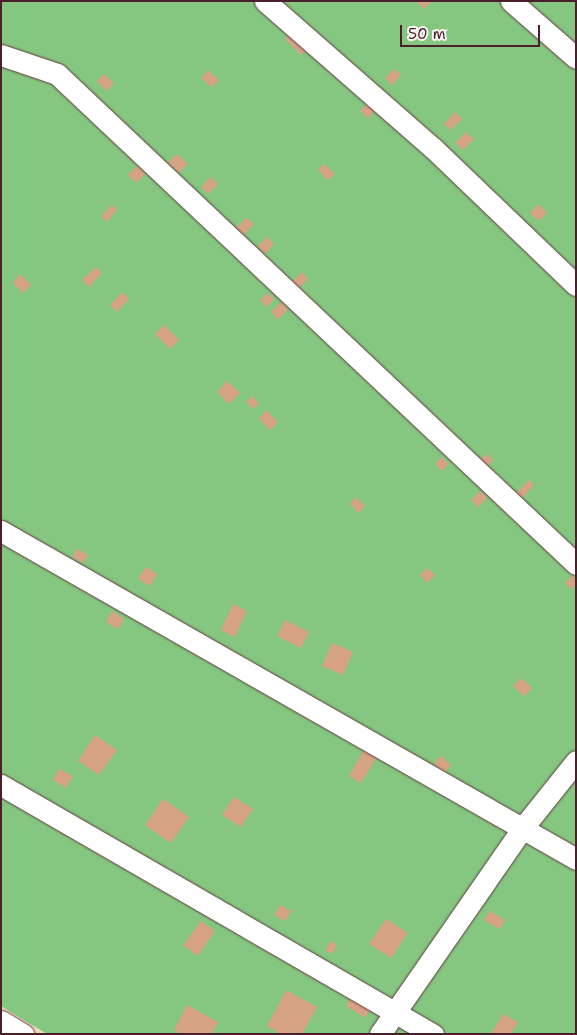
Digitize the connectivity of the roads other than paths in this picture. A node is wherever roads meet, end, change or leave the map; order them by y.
1 (266, 1) edge
2 (511, 1) edge
3 (1, 55) edge
4 (576, 58) edge
5 (576, 285) edge
6 (1, 531) edge
7 (576, 564) edge
8 (576, 761) edge
9 (568, 784) edge
10 (1, 785) edge
11 (522, 830) junction
12 (576, 859) edge
13 (394, 1014) junction
14 (1, 1021) edge
15 (23, 1034) edge
16 (380, 1034) edge
17 (433, 1034) edge

1 - 5 street
2 - 4 street
3 - 7 street
6 - 11 street
8 - 9 street
9 - 11 street
10 - 13 street
11 - 12 street
11 - 13 street
13 - 16 street
13 - 17 street
14 - 15 street

